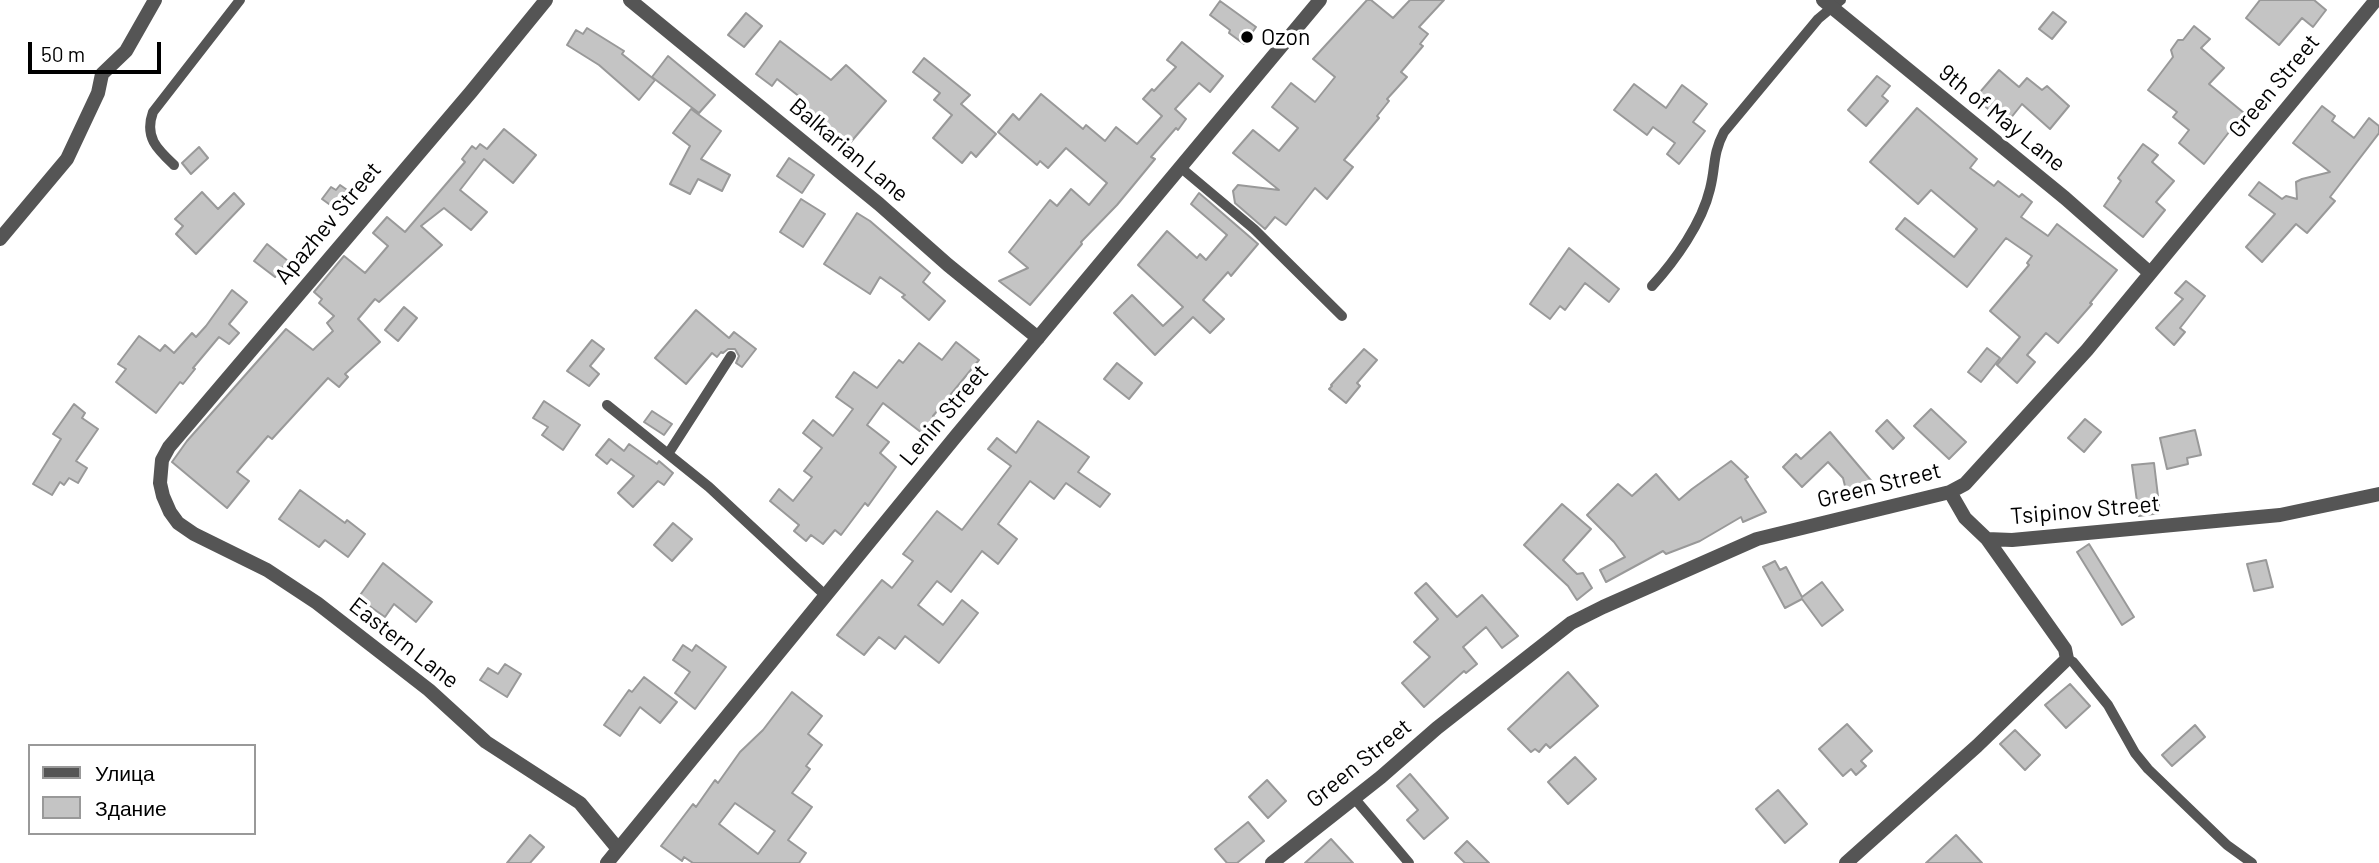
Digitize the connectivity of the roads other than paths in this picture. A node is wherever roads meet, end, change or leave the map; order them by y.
1 (155, 0) edge
2 (240, 0) edge
3 (547, 0) edge
4 (630, 0) edge
5 (1320, 0) edge
6 (2376, 0) edge
7 (1832, 2) edge
8 (174, 165) dead end
9 (1180, 167) junction
10 (0, 239) edge
11 (2150, 273) junction
12 (1652, 286) dead end
13 (1342, 316) dead end
14 (1038, 338) junction
15 (731, 356) dead end
16 (607, 405) dead end
17 (668, 454) junction
18 (160, 483) joint
19 (1950, 492) junction
20 (2379, 494) edge
21 (1987, 539) junction
22 (825, 596) junction
23 (2067, 659) junction
24 (1355, 799) junction
25 (618, 849) junction
26 (607, 863) edge
27 (1272, 863) edge
28 (1409, 863) edge
29 (1846, 863) edge
30 (2252, 863) edge

1 - 10 street
2 - 8 lane
3 - 18 street, Apazhev Street
4 - 14 street, Balkarian Lane
5 - 9 street, Lenin Street
6 - 11 street, Green Street
7 - 11 street, 9th of May Lane
7 - 12 lane
9 - 13 lane
9 - 14 street, Lenin Street
11 - 19 street, Green Street
14 - 22 street, Lenin Street
15 - 17 lane
16 - 17 lane
17 - 22 lane
18 - 25 street, Eastern Lane
19 - 21 street
19 - 24 street, Green Street
20 - 21 street, Tsipinov Street
21 - 23 street, Tsipinov Street
22 - 25 street, Lenin Street
23 - 29 street
23 - 30 lane
24 - 27 street, Green Street
24 - 28 lane
25 - 26 street, Lenin Street

